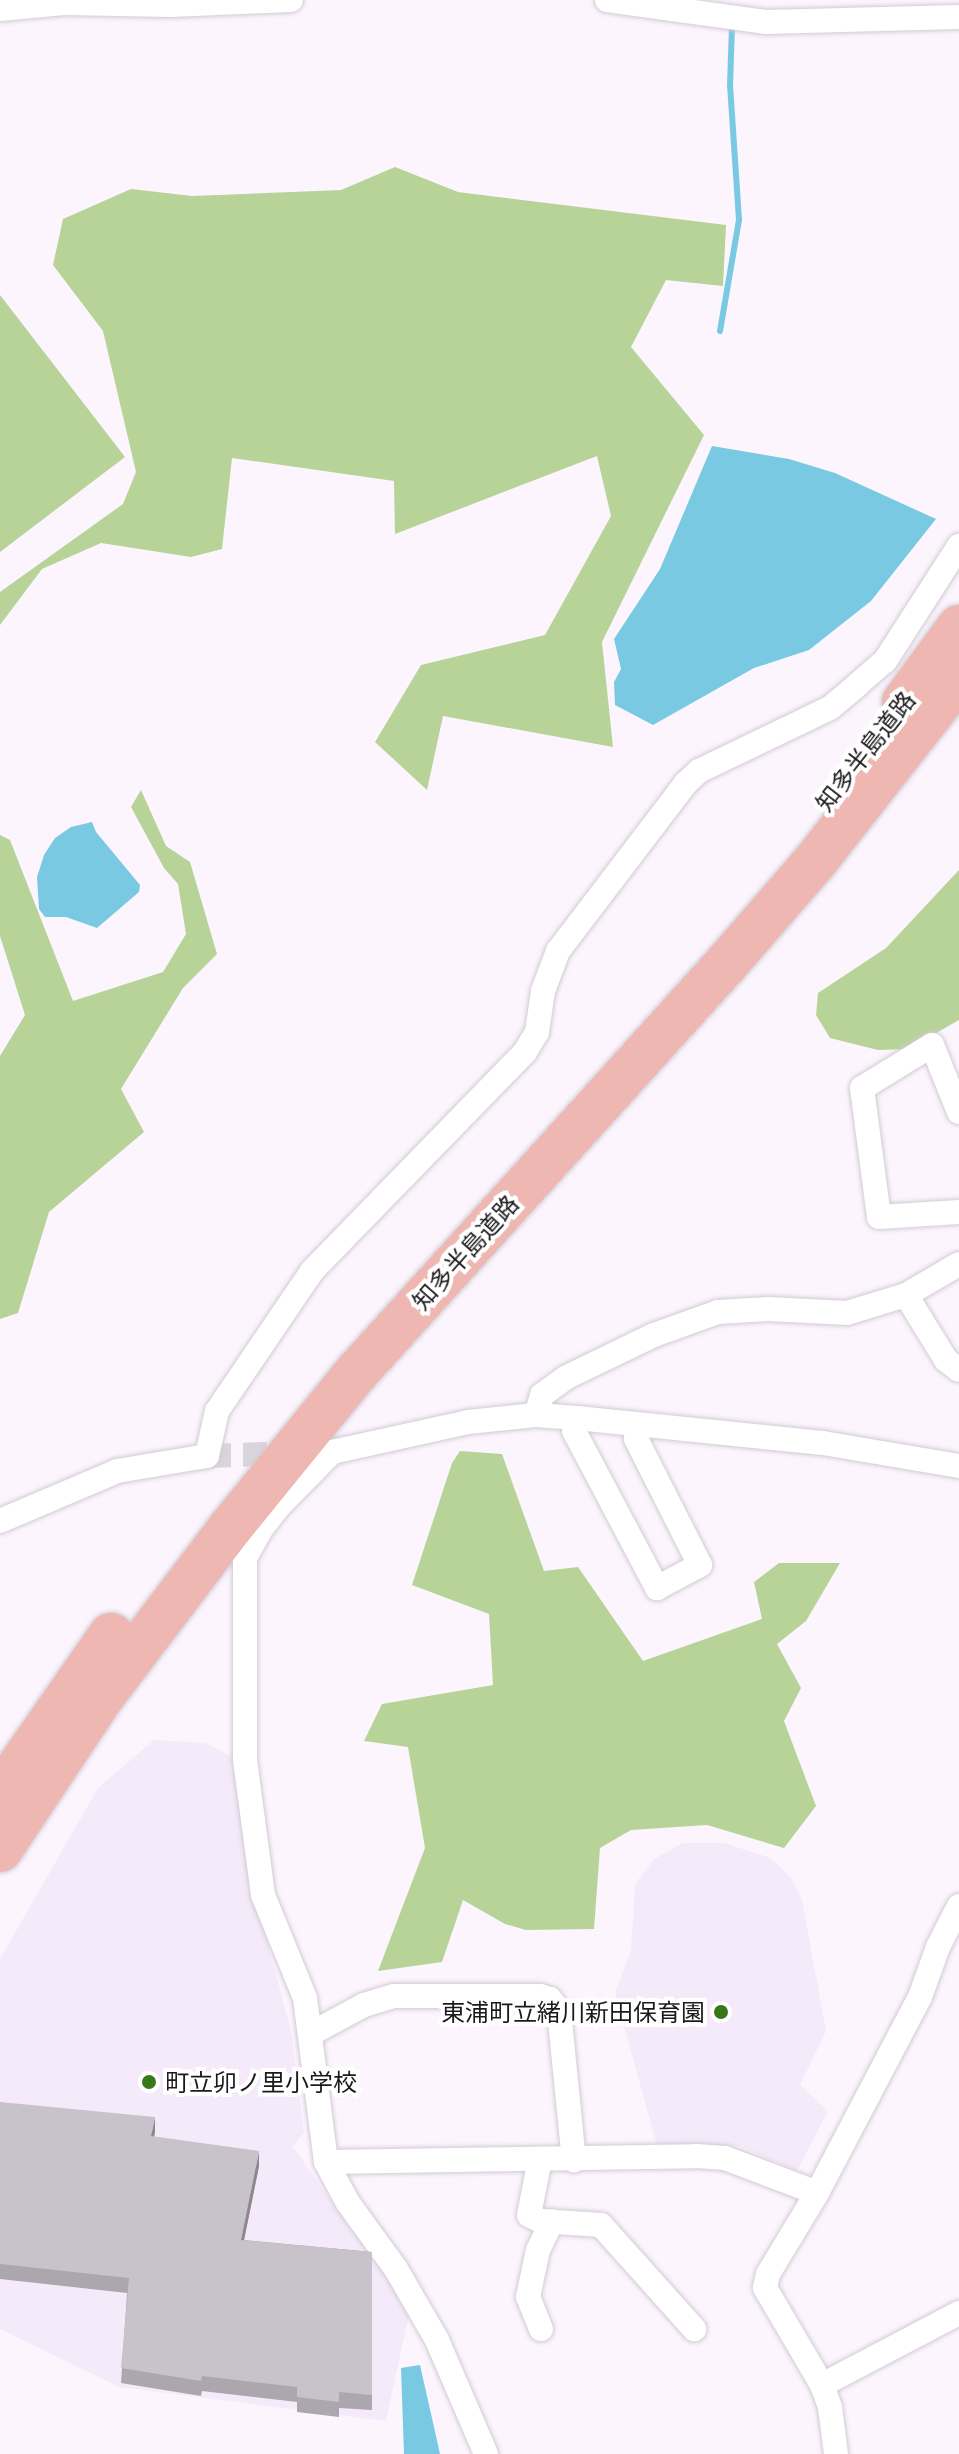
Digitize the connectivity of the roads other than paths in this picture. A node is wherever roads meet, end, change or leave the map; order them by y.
1 (291, 0) edge
2 (607, 0) edge
3 (0, 9) edge
4 (959, 17) edge
5 (959, 546) edge
6 (959, 627) edge
7 (959, 678) edge
8 (959, 1112) edge
9 (959, 1212) edge
10 (959, 1264) edge
11 (906, 1295) junction
12 (959, 1370) edge
13 (536, 1415) junction
14 (577, 1418) junction
15 (637, 1425) junction
16 (959, 1466) edge
17 (0, 1521) edge
18 (0, 1794) edge
19 (0, 1850) edge
20 (959, 1906) edge
21 (312, 2033) junction
22 (540, 2159) junction
23 (574, 2160) junction
24 (326, 2162) junction
25 (817, 2193) junction
26 (552, 2221) junction
27 (959, 2313) edge
28 (541, 2329) dead end
29 (694, 2329) dead end
30 (822, 2385) junction
31 (486, 2454) edge
32 (836, 2454) edge

1 - 3 street
2 - 4 street
5 - 17 street
6 - 18 highway, 知多半島道路
7 - 19 highway, 知多半島道路
8 - 9 street
10 - 11 street
11 - 12 street
11 - 13 street
13 - 14 street
13 - 21 street
14 - 15 street
14 - 15 street
15 - 16 street
20 - 25 street
21 - 23 street
21 - 24 street
22 - 23 street
22 - 24 street
22 - 26 street
23 - 25 street
24 - 31 street
25 - 30 street
26 - 28 street
26 - 29 street
27 - 30 street
30 - 32 street

